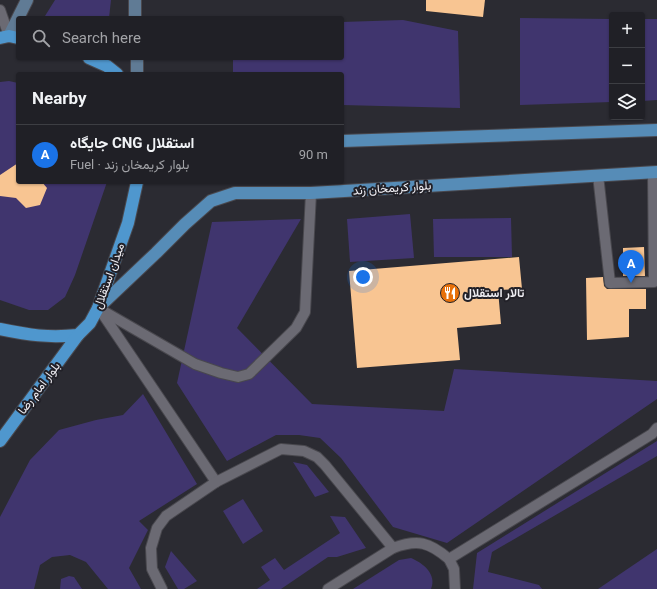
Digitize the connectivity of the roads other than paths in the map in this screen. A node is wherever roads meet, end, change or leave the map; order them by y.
1 (27, 0) edge
2 (135, 0) edge
3 (0, 10) edge
4 (19, 16) edge
5 (135, 16) edge
6 (16, 23) edge
7 (9, 37) edge
8 (94, 60) edge
9 (137, 60) edge
10 (114, 72) edge
11 (137, 72) edge
12 (657, 130) edge
13 (344, 141) edge
14 (655, 172) edge
15 (598, 175) junction
16 (137, 184) edge
17 (311, 193) junction
18 (98, 308) junction
19 (0, 329) edge
20 (78, 335) junction
21 (657, 428) edge
22 (0, 441) edge
23 (216, 482) junction
24 (392, 548) junction
25 (449, 559) junction
26 (162, 589) edge
27 (328, 589) edge
28 (455, 589) edge

1 - 4 main road
2 - 5 main road
3 - 7 lane
6 - 7 main road
8 - 10 highway
9 - 11 main road
12 - 13 main road
14 - 15 main road, بلوار کریمخان زند
14 - 15 lane
15 - 17 main road, بلوار کریمخان زند
16 - 18 highway, میدان استقلال
17 - 18 main road, بلوار کریمخان زند
17 - 18 lane
18 - 20 highway, میدان استقلال
18 - 23 lane
19 - 20 highway
20 - 22 highway, بلوار امام رضا
21 - 25 lane
23 - 24 lane
23 - 26 lane
24 - 25 lane
24 - 27 lane
25 - 28 lane

